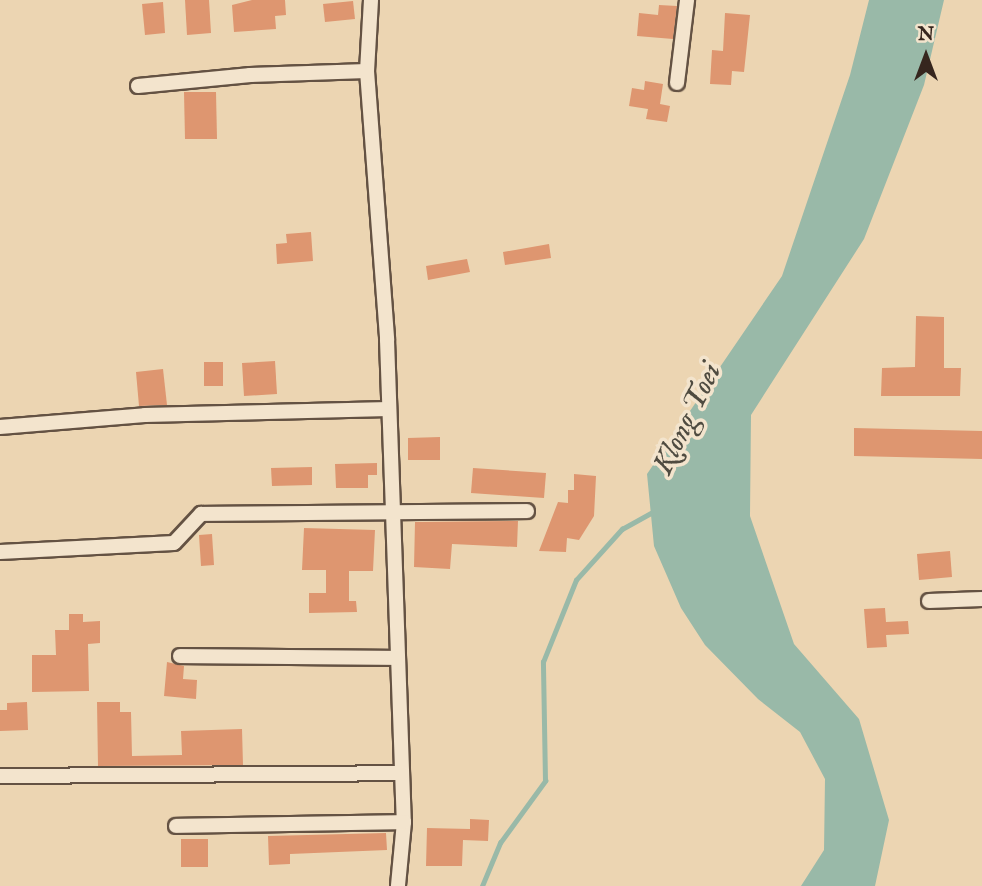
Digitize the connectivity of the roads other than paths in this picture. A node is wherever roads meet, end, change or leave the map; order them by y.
1 (371, 0) edge
2 (687, 0) edge
3 (367, 71) junction
4 (677, 83) dead end
5 (138, 86) dead end
6 (389, 409) junction
7 (0, 427) edge
8 (392, 511) junction
9 (527, 511) dead end
10 (0, 552) edge
11 (982, 600) edge
12 (929, 601) dead end
13 (180, 656) dead end
14 (398, 658) junction
15 (402, 773) junction
16 (0, 776) edge
17 (404, 822) junction
18 (176, 826) dead end
19 (398, 886) edge

1 - 3 street
2 - 4 street
3 - 5 street
3 - 6 street
6 - 7 street
6 - 8 street
8 - 9 street
8 - 10 street
8 - 14 street
11 - 12 street
13 - 14 street
14 - 15 street
15 - 16 street
15 - 17 street
17 - 18 street
17 - 19 street

